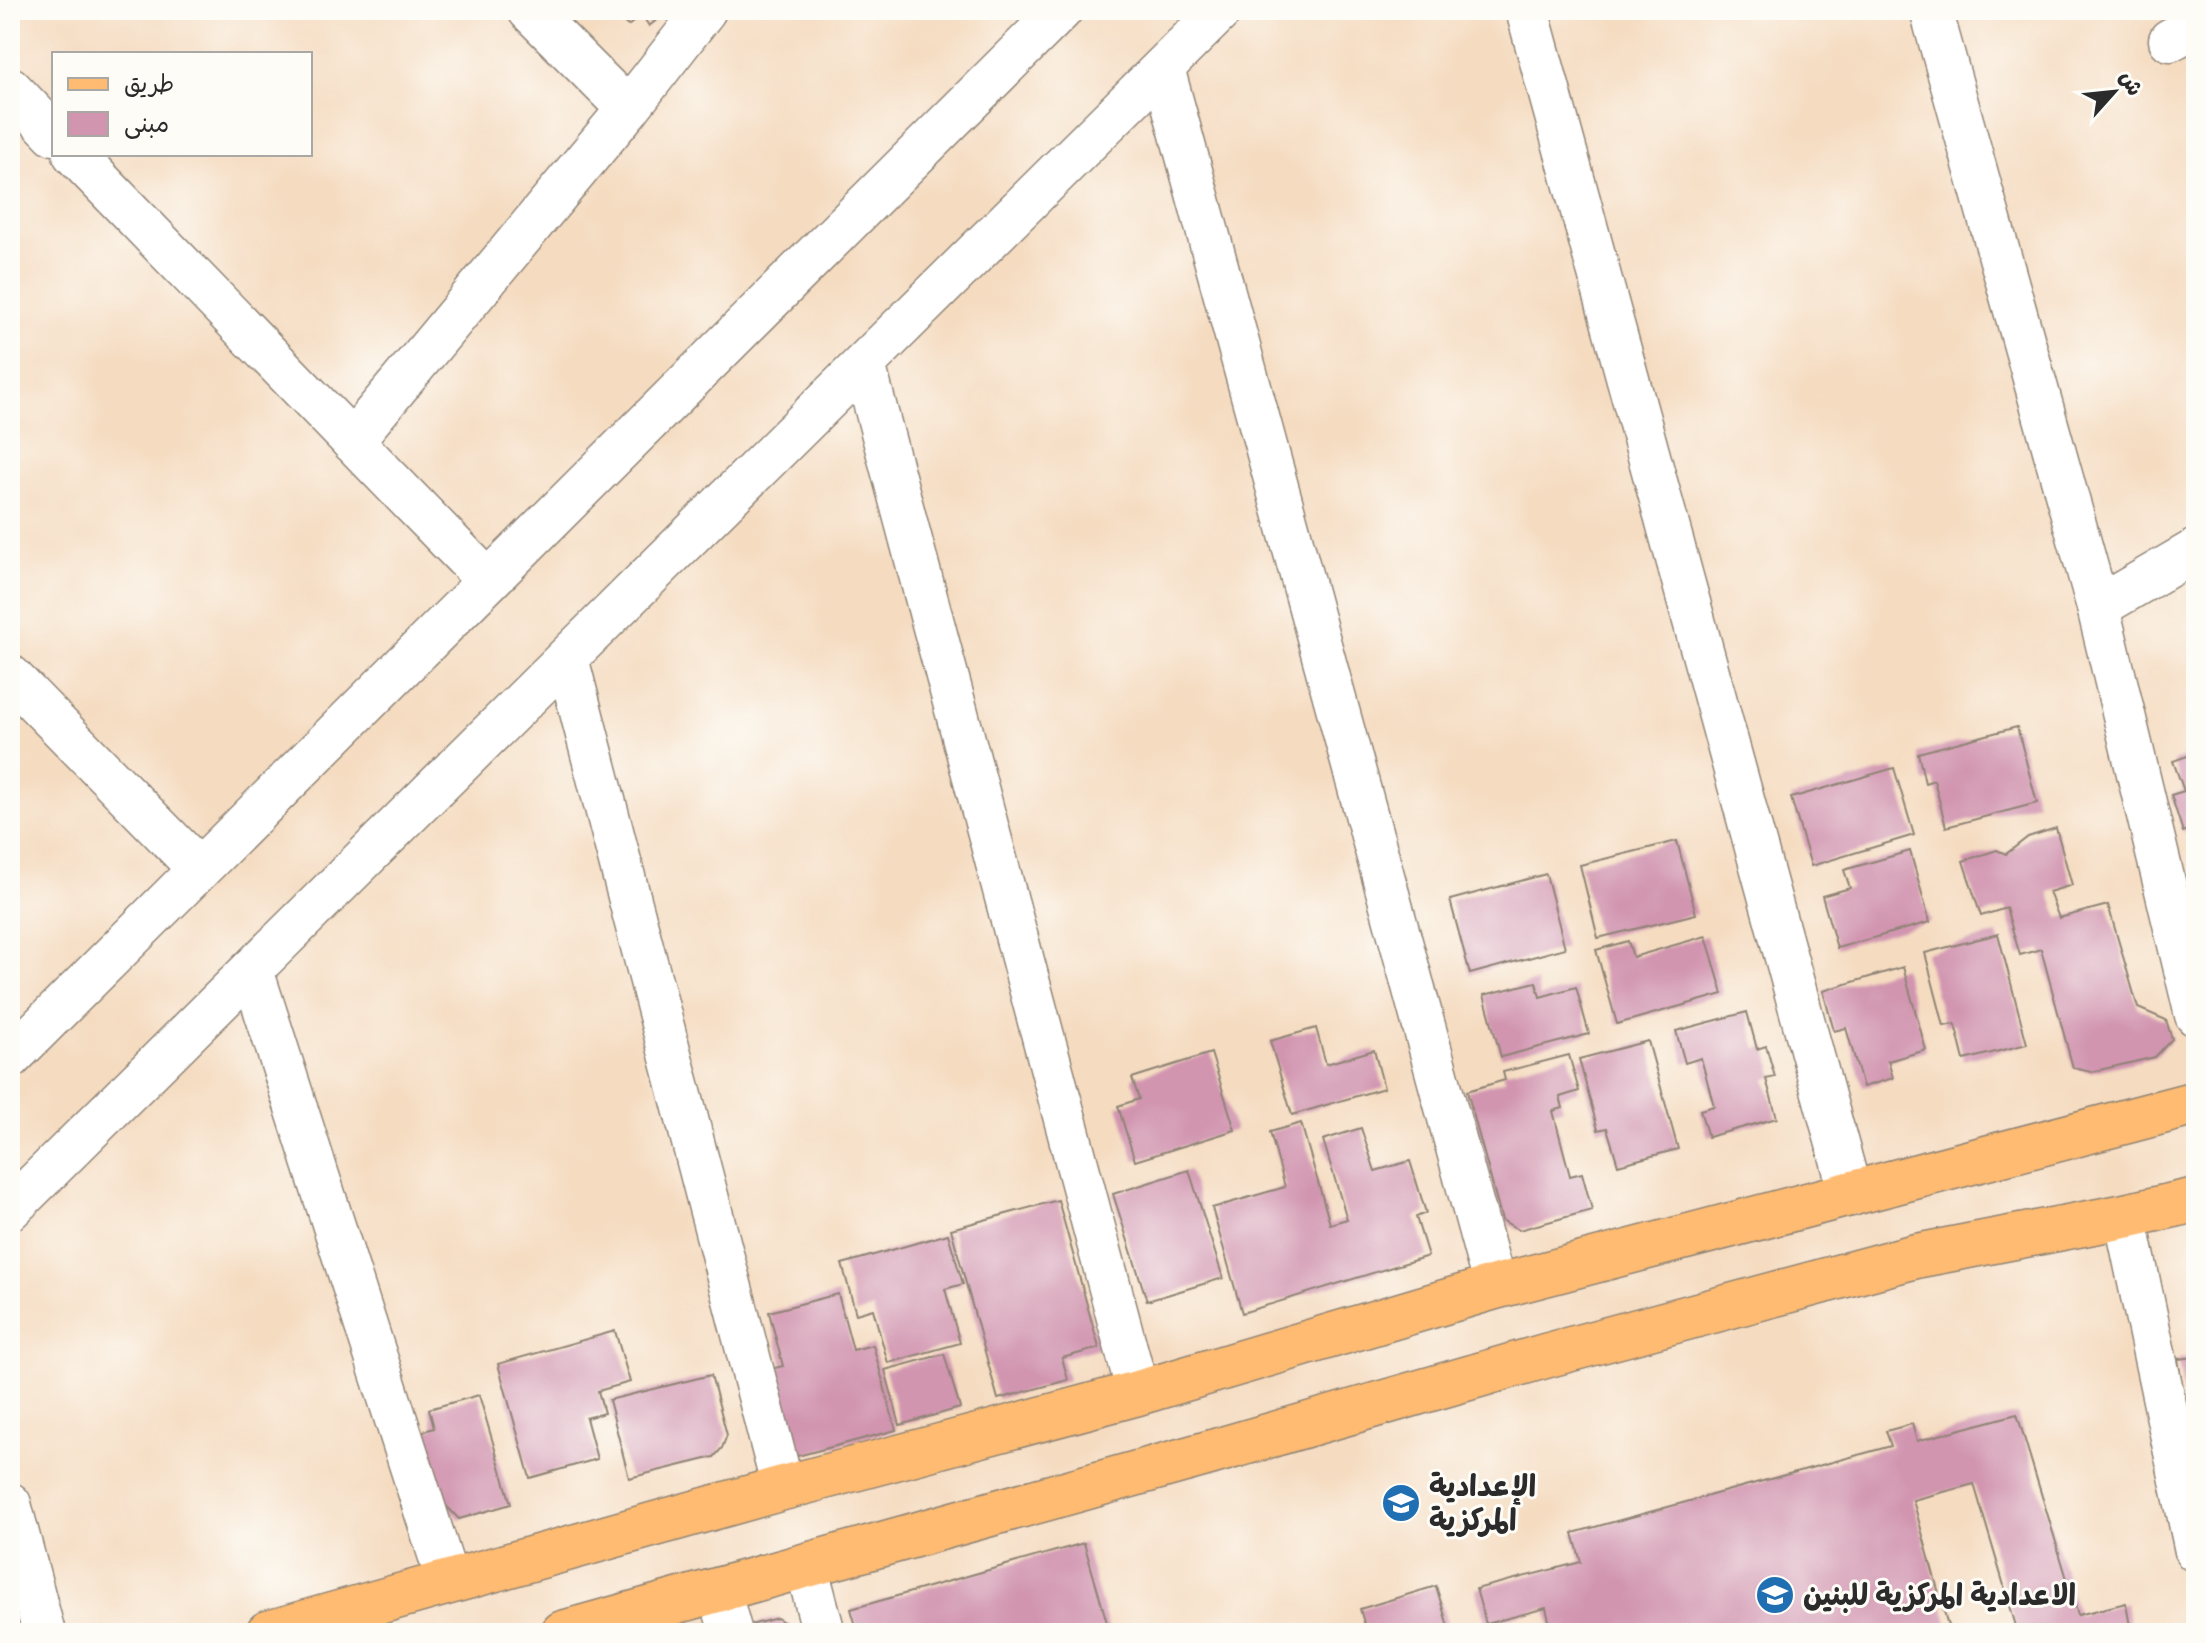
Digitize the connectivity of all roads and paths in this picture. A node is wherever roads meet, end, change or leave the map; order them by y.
1 (529, 10) edge
2 (705, 10) edge
3 (1061, 10) edge
4 (1221, 10) edge
5 (1527, 10) edge
6 (1931, 10) edge
7 (1163, 68) junction
8 (10, 88) edge
9 (628, 109) junction
10 (52, 132) edge
11 (76, 156) edge
12 (864, 364) junction
13 (352, 441) junction
14 (2196, 550) edge
15 (488, 581) junction
16 (2098, 607) junction
17 (567, 658) junction
18 (10, 676) edge
19 (199, 869) junction
20 (252, 970) junction
21 (2196, 1015) edge
22 (10, 1058) edge
23 (2196, 1103) edge
24 (1851, 1195) junction
25 (2196, 1200) edge
26 (10, 1209) edge
27 (2125, 1216) junction
28 (1495, 1287) junction
29 (1138, 1393) junction
30 (783, 1488) junction
31 (10, 1504) edge
32 (2196, 1551) edge
33 (806, 1565) junction
34 (448, 1582) junction
35 (719, 1590) junction
36 (580, 1631) edge
37 (44, 1633) edge
38 (268, 1633) edge
39 (731, 1633) edge
40 (824, 1633) edge

1 - 9 street
2 - 9 street
3 - 15 street
4 - 7 street
5 - 24 street
6 - 16 street
7 - 12 street
7 - 28 street
8 - 10 street
9 - 13 street
11 - 13 street
12 - 17 street
12 - 29 street
13 - 15 street
14 - 16 street
15 - 19 street
16 - 21 street
17 - 20 street
17 - 30 street
18 - 19 street
19 - 22 street
20 - 26 street
20 - 34 street
23 - 24 main road
24 - 28 main road
25 - 27 main road
27 - 32 street
27 - 33 main road
28 - 29 main road
29 - 30 main road
30 - 34 main road
31 - 37 street
33 - 35 main road
33 - 40 street
34 - 38 main road
35 - 36 main road
35 - 39 street

